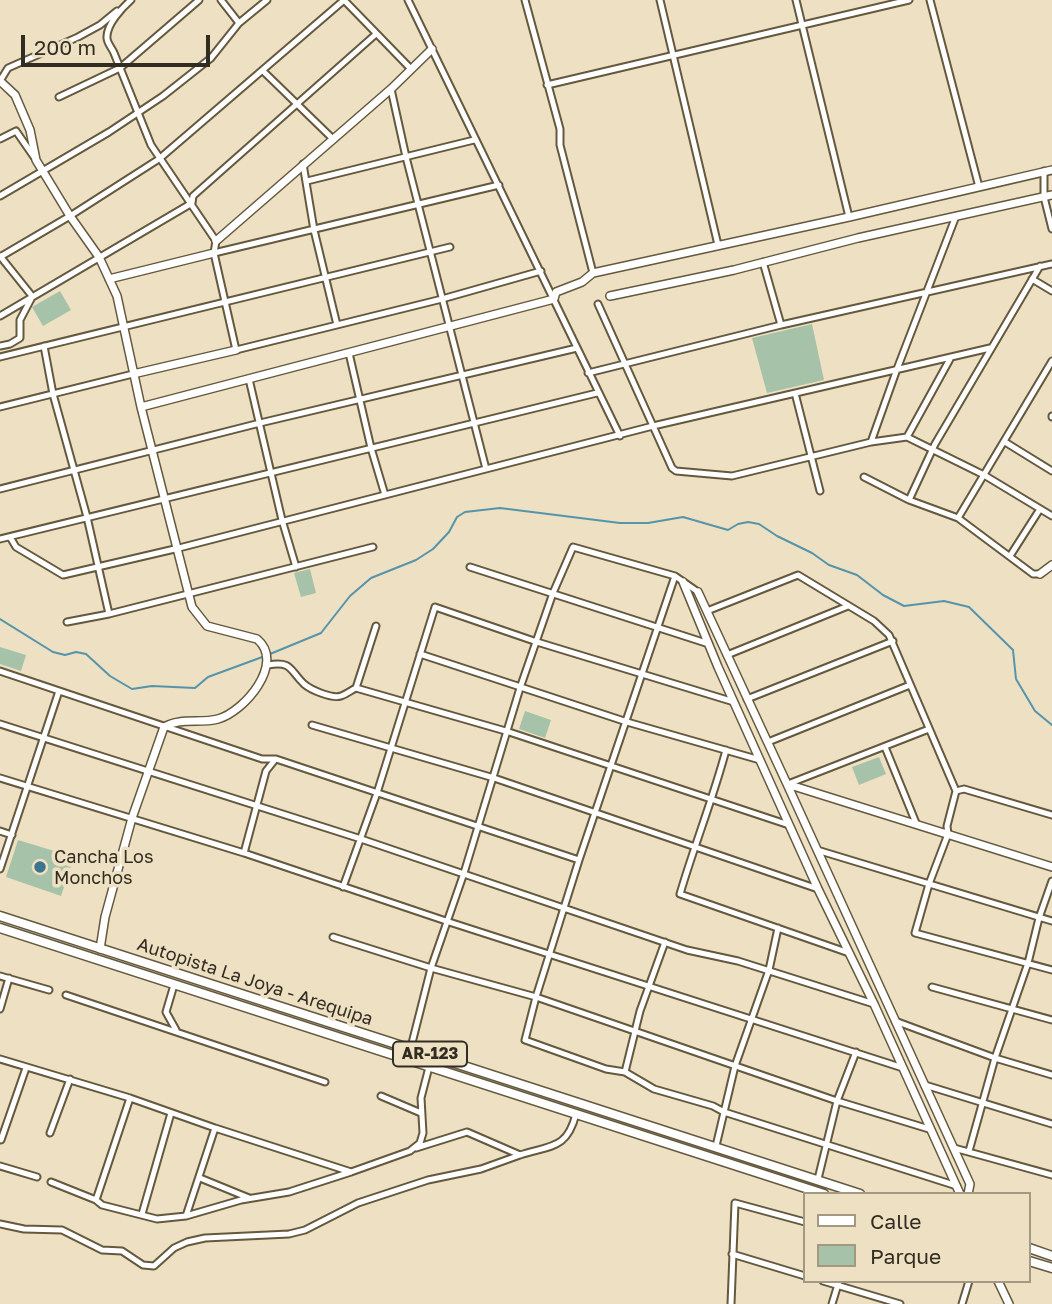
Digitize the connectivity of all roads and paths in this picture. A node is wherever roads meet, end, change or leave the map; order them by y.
1 (131, 0) edge
2 (199, 0) edge
3 (221, 0) edge
4 (267, 0) edge
5 (344, 0) edge
6 (408, 0) edge
7 (524, 0) edge
8 (660, 0) edge
9 (796, 0) edge
10 (909, 0) edge
11 (930, 0) edge
12 (122, 7) junction
13 (239, 23) junction
14 (802, 25) junction
15 (376, 34) junction
16 (432, 49) junction
17 (673, 57) junction
18 (120, 68) junction
19 (411, 69) junction
20 (263, 71) junction
21 (0, 81) edge
22 (547, 85) junction
23 (390, 89) junction
24 (59, 97) dead end
25 (296, 104) junction
26 (138, 113) junction
27 (0, 139) edge
28 (332, 139) junction
29 (474, 140) junction
30 (406, 157) junction
31 (159, 159) junction
32 (36, 160) junction
33 (303, 164) junction
34 (43, 169) junction
35 (1048, 171) edge
36 (307, 181) junction
37 (499, 185) junction
38 (979, 187) junction
39 (0, 196) edge
40 (1048, 196) edge
41 (191, 203) junction
42 (418, 204) junction
43 (70, 216) junction
44 (956, 216) junction
45 (849, 217) junction
46 (1052, 229) edge
47 (314, 230) junction
48 (216, 241) junction
49 (718, 245) junction
50 (450, 247) dead end
51 (431, 252) junction
52 (214, 253) junction
53 (0, 257) edge
54 (99, 257) junction
55 (763, 262) junction
56 (1052, 264) edge
57 (1040, 266) junction
58 (541, 271) junction
59 (593, 273) junction
60 (327, 276) junction
61 (109, 279) junction
62 (1032, 279) junction
63 (1052, 291) edge
64 (927, 292) junction
65 (33, 296) junction
66 (610, 296) dead end
67 (442, 299) junction
68 (554, 299) junction
69 (225, 303) junction
70 (598, 304) dead end
71 (0, 317) edge
72 (337, 325) junction
73 (782, 325) junction
74 (123, 326) junction
75 (451, 327) junction
76 (0, 346) edge
77 (44, 346) junction
78 (577, 348) junction
79 (990, 348) junction
80 (236, 350) junction
81 (349, 354) junction
82 (0, 357) edge
83 (950, 359) junction
84 (1052, 361) edge
85 (626, 364) junction
86 (897, 369) junction
87 (1049, 371) edge
88 (587, 373) junction
89 (133, 374) junction
90 (463, 374) junction
91 (249, 379) junction
92 (597, 393) junction
93 (795, 393) junction
94 (53, 394) junction
95 (361, 399) junction
96 (0, 407) edge
97 (141, 407) junction
98 (474, 422) junction
99 (260, 423) junction
100 (653, 426) junction
101 (620, 436) junction
102 (907, 437) junction
103 (871, 442) junction
104 (1005, 442) junction
105 (371, 448) junction
106 (933, 449) junction
107 (153, 451) junction
108 (812, 455) junction
109 (486, 469) junction
110 (75, 471) junction
111 (1052, 471) edge
112 (270, 472) junction
113 (984, 475) junction
114 (863, 477) dead end
115 (0, 489) edge
116 (820, 491) dead end
117 (385, 495) junction
118 (166, 498) junction
119 (909, 500) junction
120 (1040, 509) junction
121 (1052, 516) edge
122 (87, 517) junction
123 (958, 518) junction
124 (282, 520) junction
125 (10, 537) junction
126 (0, 539) edge
127 (373, 547) dead end
128 (178, 548) junction
129 (1010, 556) junction
130 (1052, 565) edge
131 (97, 567) junction
132 (296, 567) junction
133 (470, 567) dead end
134 (1040, 574) joint
135 (675, 576) junction
136 (683, 582) junction
137 (698, 592) joint
138 (553, 593) junction
139 (188, 595) junction
140 (848, 606) junction
141 (707, 611) junction
142 (109, 614) junction
143 (67, 622) dead end
144 (376, 626) dead end
145 (657, 628) junction
146 (893, 641) junction
147 (537, 642) junction
148 (709, 644) junction
149 (420, 654) junction
150 (727, 655) junction
151 (268, 666) junction
152 (0, 671) edge
153 (642, 674) junction
154 (910, 685) junction
155 (356, 688) junction
156 (520, 688) junction
157 (59, 691) junction
158 (747, 699) junction
159 (404, 702) junction
160 (734, 702) junction
161 (626, 722) junction
162 (0, 724) edge
163 (312, 725) dead end
164 (164, 727) junction
165 (929, 729) junction
166 (509, 732) junction
167 (44, 739) junction
168 (768, 742) junction
169 (390, 747) junction
170 (885, 747) junction
171 (726, 750) junction
172 (276, 759) junction
173 (760, 760) junction
174 (613, 766) junction
175 (148, 773) junction
176 (0, 778) edge
177 (494, 778) junction
178 (787, 784) junction
179 (27, 787) junction
180 (956, 791) junction
181 (377, 793) junction
182 (712, 799) junction
183 (256, 804) junction
184 (596, 813) junction
185 (1052, 816) edge
186 (132, 818) junction
187 (916, 823) junction
188 (789, 825) junction
189 (478, 826) junction
190 (0, 831) edge
191 (948, 834) junction
192 (12, 835) junction
193 (361, 839) junction
194 (693, 848) junction
195 (817, 850) junction
196 (244, 853) junction
197 (579, 860) junction
198 (1052, 867) edge
199 (0, 869) edge
200 (464, 873) junction
201 (1052, 881) edge
202 (929, 884) junction
203 (344, 887) junction
204 (818, 889) junction
205 (564, 909) junction
206 (0, 916) edge
207 (1039, 918) junction
208 (446, 921) junction
209 (1052, 922) edge
210 (778, 928) junction
211 (0, 929) edge
212 (333, 937) dead end
213 (665, 942) junction
214 (100, 949) junction
215 (849, 953) junction
216 (550, 954) junction
217 (1028, 962) junction
218 (430, 968) junction
219 (769, 970) junction
220 (1052, 970) edge
221 (0, 976) edge
222 (9, 978) junction
223 (174, 985) junction
224 (651, 987) junction
225 (932, 987) dead end
226 (49, 990) dead end
227 (66, 995) dead end
228 (536, 997) junction
229 (874, 1004) junction
230 (0, 1009) edge
231 (1011, 1009) junction
232 (753, 1018) junction
233 (1052, 1020) edge
234 (895, 1021) junction
235 (177, 1031) junction
236 (635, 1031) junction
237 (411, 1048) junction
238 (856, 1052) junction
239 (995, 1058) junction
240 (0, 1059) edge
241 (735, 1066) junction
242 (429, 1067) junction
243 (26, 1068) junction
244 (902, 1068) junction
245 (625, 1072) junction
246 (1052, 1074) edge
247 (71, 1079) junction
248 (324, 1082) dead end
249 (925, 1085) junction
250 (381, 1096) dead end
251 (130, 1098) junction
252 (837, 1101) junction
253 (983, 1104) junction
254 (421, 1112) junction
255 (724, 1112) junction
256 (172, 1113) junction
257 (576, 1114) junction
258 (1052, 1124) edge
259 (215, 1128) junction
260 (929, 1129) junction
261 (50, 1133) dead end
262 (1, 1140) edge
263 (828, 1145) junction
264 (716, 1146) junction
265 (416, 1148) junction
266 (953, 1148) junction
267 (969, 1151) junction
268 (520, 1155) junction
269 (0, 1166) edge
270 (351, 1172) junction
271 (1052, 1175) edge
272 (37, 1177) dead end
273 (200, 1178) junction
274 (818, 1180) junction
275 (51, 1182) dead end
276 (959, 1190) edge
277 (818, 1192) edge
278 (854, 1192) edge
279 (968, 1192) edge
280 (249, 1198) junction
281 (96, 1200) junction
282 (142, 1214) junction
283 (186, 1216) junction
284 (804, 1222) edge
285 (0, 1224) edge
286 (1031, 1249) edge
287 (732, 1254) junction
288 (1052, 1256) edge
289 (1031, 1262) edge
290 (1052, 1268) edge
291 (804, 1276) edge
292 (838, 1283) edge
293 (968, 1283) edge
294 (999, 1283) edge
295 (731, 1304) edge
296 (832, 1304) edge
297 (900, 1304) edge
298 (962, 1304) edge
299 (1009, 1304) edge

1 - 12 street
2 - 18 street
3 - 13 street
4 - 13 street
5 - 15 street
5 - 20 street
6 - 16 street
7 - 22 street
8 - 17 street
9 - 14 street
10 - 14 street
11 - 38 street
12 - 18 street
12 - 21 street
13 - 26 street
14 - 17 street
14 - 45 street
15 - 19 street
15 - 25 street
16 - 19 street
16 - 29 street
17 - 22 street
17 - 49 street
18 - 24 street
18 - 26 street
19 - 23 street
20 - 25 street
20 - 31 street
21 - 32 street
22 - 59 street
23 - 28 street
23 - 30 street
25 - 28 street
25 - 41 street
26 - 31 street
26 - 34 street
27 - 32 street
28 - 33 street
29 - 30 street
29 - 37 street
30 - 36 street
30 - 42 street
31 - 41 street
31 - 43 street
32 - 34 street
33 - 36 street
33 - 48 street
34 - 39 street
34 - 43 street
35 - 38 street
35 - 40 street
36 - 47 street
37 - 42 street
37 - 58 street
38 - 45 street
40 - 44 street
40 - 46 street
41 - 48 street
41 - 54 street
42 - 47 street
42 - 51 street
43 - 53 street
43 - 54 street
44 - 55 street
44 - 64 street
45 - 49 street
47 - 52 street
47 - 60 street
48 - 52 street
49 - 59 street
50 - 51 street
51 - 60 street
51 - 67 street
52 - 61 street
52 - 69 street
53 - 65 street
54 - 61 street
54 - 65 street
55 - 66 street
55 - 73 street
56 - 57 street
57 - 62 street
57 - 64 street
58 - 67 street
58 - 68 street
59 - 68 street
60 - 69 street
60 - 72 street
61 - 74 street
62 - 63 street
62 - 79 street
64 - 73 street
64 - 86 street
65 - 71 street
65 - 76 street
67 - 72 street
67 - 75 street
68 - 75 street
68 - 78 street
69 - 74 street
69 - 80 street
70 - 85 street
72 - 80 street
73 - 85 street
74 - 77 street
74 - 89 street
75 - 81 street
75 - 90 street
77 - 82 street
77 - 94 street
78 - 88 street
78 - 90 street
79 - 83 street
79 - 106 street
80 - 89 street
81 - 91 street
81 - 95 street
83 - 86 street
83 - 102 street
84 - 87 street
85 - 88 street
85 - 100 street
86 - 93 street
86 - 103 street
87 - 104 street
88 - 92 street
89 - 94 street
89 - 97 street
90 - 95 street
90 - 98 street
91 - 97 street
91 - 99 street
92 - 98 street
92 - 101 street
93 - 100 street
93 - 108 street
94 - 96 street
94 - 110 street
95 - 99 street
95 - 105 street
97 - 107 street
98 - 105 street
98 - 109 street
99 - 107 street
99 - 112 street
100 - 101 street
100 - 108 street
101 - 109 street
102 - 103 street
102 - 106 street
103 - 108 street
104 - 111 street
104 - 113 street
105 - 112 street
105 - 117 street
106 - 113 street
106 - 119 street
107 - 110 street
107 - 118 street
108 - 116 street
109 - 117 street
110 - 115 street
110 - 122 street
112 - 118 street
112 - 124 street
113 - 120 street
113 - 123 street
114 - 119 street
117 - 124 street
118 - 122 street
118 - 128 street
119 - 123 street
120 - 121 street
120 - 129 street
122 - 125 street
122 - 131 street
123 - 129 street
124 - 128 street
124 - 132 street
125 - 126 street
125 - 131 street
127 - 132 street
128 - 131 street
128 - 139 street
129 - 134 street
130 - 134 street
131 - 142 street
132 - 139 street
133 - 138 street
135 - 136 street
135 - 138 street
135 - 145 street
136 - 137 street
136 - 148 street
137 - 141 street
138 - 145 street
138 - 147 street
139 - 142 street
139 - 151 street
140 - 141 street
140 - 146 street
140 - 150 street
141 - 150 street
142 - 143 street
144 - 155 street
145 - 148 street
145 - 153 street
146 - 154 street
146 - 158 street
147 - 149 street
147 - 153 street
147 - 156 street
148 - 160 street
149 - 156 street
149 - 159 street
150 - 158 street
151 - 155 street
151 - 164 street
152 - 157 street
153 - 160 street
153 - 161 street
154 - 165 street
154 - 168 street
155 - 159 street
156 - 161 street
156 - 166 street
157 - 164 street
157 - 167 street
158 - 168 street
159 - 166 street
159 - 169 street
160 - 173 street
161 - 171 street
161 - 174 street
162 - 167 street
163 - 169 street
164 - 172 street
164 - 175 street
165 - 170 street
165 - 180 street
166 - 174 street
166 - 177 street
167 - 175 street
167 - 179 street
168 - 178 street
169 - 177 street
169 - 181 street
170 - 178 street
170 - 187 street
171 - 173 street
171 - 182 street
172 - 181 street
172 - 183 street
173 - 188 street
174 - 182 street
174 - 184 street
175 - 183 street
175 - 186 street
176 - 179 street
177 - 184 street
177 - 189 street
178 - 187 street
178 - 195 street
179 - 186 street
179 - 192 street
180 - 185 street
180 - 191 street
181 - 189 street
181 - 193 street
182 - 188 street
182 - 194 street
183 - 193 street
183 - 196 street
184 - 194 street
184 - 197 street
186 - 196 street
186 - 214 street
187 - 191 street
188 - 204 street
189 - 197 street
189 - 200 street
190 - 192 street
191 - 198 street
191 - 202 street
192 - 199 street
193 - 200 street
193 - 203 street
194 - 204 street
194 - 210 street
195 - 202 street
195 - 234 street
196 - 203 street
197 - 205 street
200 - 205 street
200 - 208 street
201 - 207 street
202 - 207 street
202 - 217 street
203 - 208 street
204 - 215 street
205 - 213 street
205 - 216 street
206 - 214 main road, Autopista La Joya - Arequipa / AR-123
207 - 209 street
207 - 217 street
208 - 216 street
208 - 218 street
210 - 215 street
210 - 219 street
211 - 223 main road, Autopista La Joya - Arequipa / AR-123
212 - 218 street
213 - 219 street
213 - 224 street
214 - 237 main road, Autopista La Joya - Arequipa / AR-123
215 - 229 street
216 - 224 street
216 - 228 street
217 - 220 street
217 - 231 street
218 - 228 street
218 - 237 street
219 - 229 street
219 - 232 street
221 - 222 street
222 - 226 street
222 - 230 street
223 - 235 street
223 - 242 main road, Autopista La Joya - Arequipa / AR-123
224 - 232 street
224 - 236 street
225 - 231 street
227 - 235 street
228 - 236 street
228 - 245 street
229 - 244 street
231 - 233 street
231 - 239 street
232 - 238 street
232 - 241 street
234 - 239 street
234 - 249 street
235 - 248 street
236 - 241 street
236 - 245 street
237 - 264 main road, Autopista La Joya - Arequipa / AR-123
238 - 244 street
238 - 252 street
239 - 246 street
239 - 253 street
240 - 243 street
241 - 252 street
241 - 255 street
242 - 254 street
242 - 257 main road, Autopista La Joya - Arequipa / AR-123
243 - 247 street
243 - 262 street
244 - 260 street
245 - 255 street
247 - 251 street
247 - 261 street
249 - 253 street
249 - 266 street
250 - 254 street
251 - 256 street
251 - 281 street
252 - 260 street
252 - 263 street
253 - 258 street
253 - 267 street
254 - 265 street
255 - 263 street
255 - 264 street
256 - 259 street
256 - 282 street
257 - 268 street
257 - 277 main road, Autopista La Joya - Arequipa / AR-123
259 - 270 street
259 - 273 street
260 - 276 street
263 - 274 street
263 - 276 street
264 - 274 main road, Autopista La Joya - Arequipa / AR-123
265 - 268 street
265 - 270 street
266 - 267 street
266 - 279 street
267 - 271 street
268 - 285 street
269 - 272 street
270 - 280 street
273 - 280 street
273 - 283 street
274 - 278 main road, Autopista La Joya - Arequipa / AR-123
275 - 281 street
280 - 283 street
281 - 282 street
282 - 283 street
284 - 287 street
286 - 288 main road
287 - 291 street
287 - 295 street
289 - 290 main road
292 - 296 street
292 - 297 street
293 - 298 street
294 - 299 street

